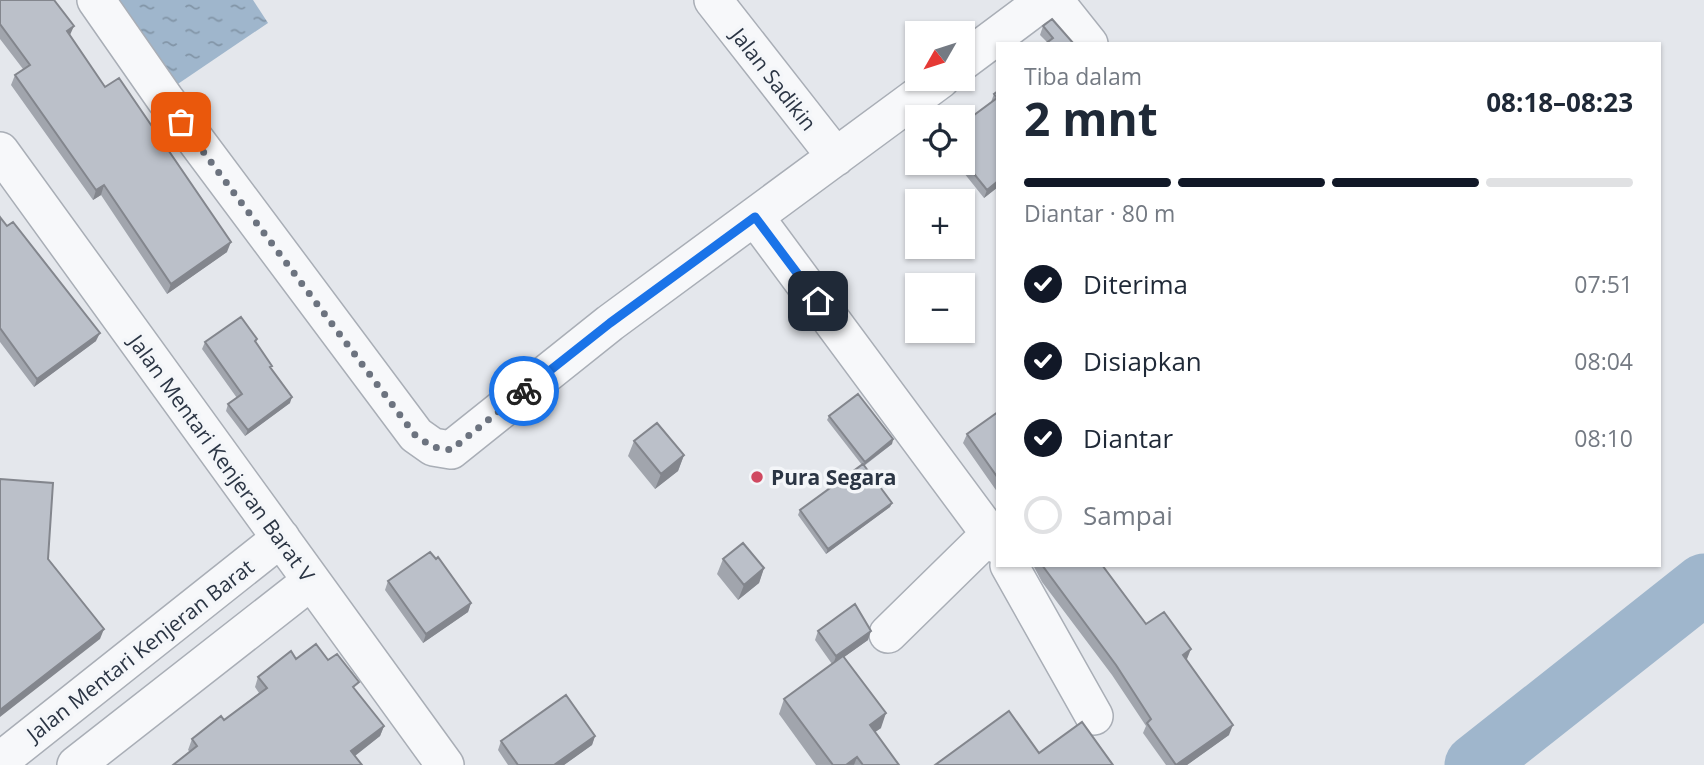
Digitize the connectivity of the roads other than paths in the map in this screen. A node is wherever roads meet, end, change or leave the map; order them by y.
1 (96, 0) edge
2 (713, 0) edge
3 (1045, 0) edge
4 (1054, 0) edge
5 (1087, 42) edge
6 (975, 52) edge
7 (925, 91) edge
8 (0, 151) edge
9 (836, 157) junction
10 (755, 217) junction
11 (281, 538) junction
12 (994, 539) edge
13 (1010, 567) edge
14 (311, 581) junction
15 (888, 634) dead end
16 (1094, 716) dead end
17 (0, 761) edge
18 (76, 765) edge
19 (445, 765) edge

1 - 10 street
2 - 9 street, Jalan Sadikin
3 - 6 street
4 - 5 street
7 - 9 street
8 - 11 street, Jalan Mentari Kenjeran Barat V
9 - 10 street
10 - 12 street
11 - 14 street, Jalan Mentari Kenjeran Barat V
11 - 17 street, Jalan Mentari Kenjeran Barat
12 - 15 street
13 - 16 street
14 - 18 street
14 - 19 street, Jalan Mentari Kenjeran Barat V

